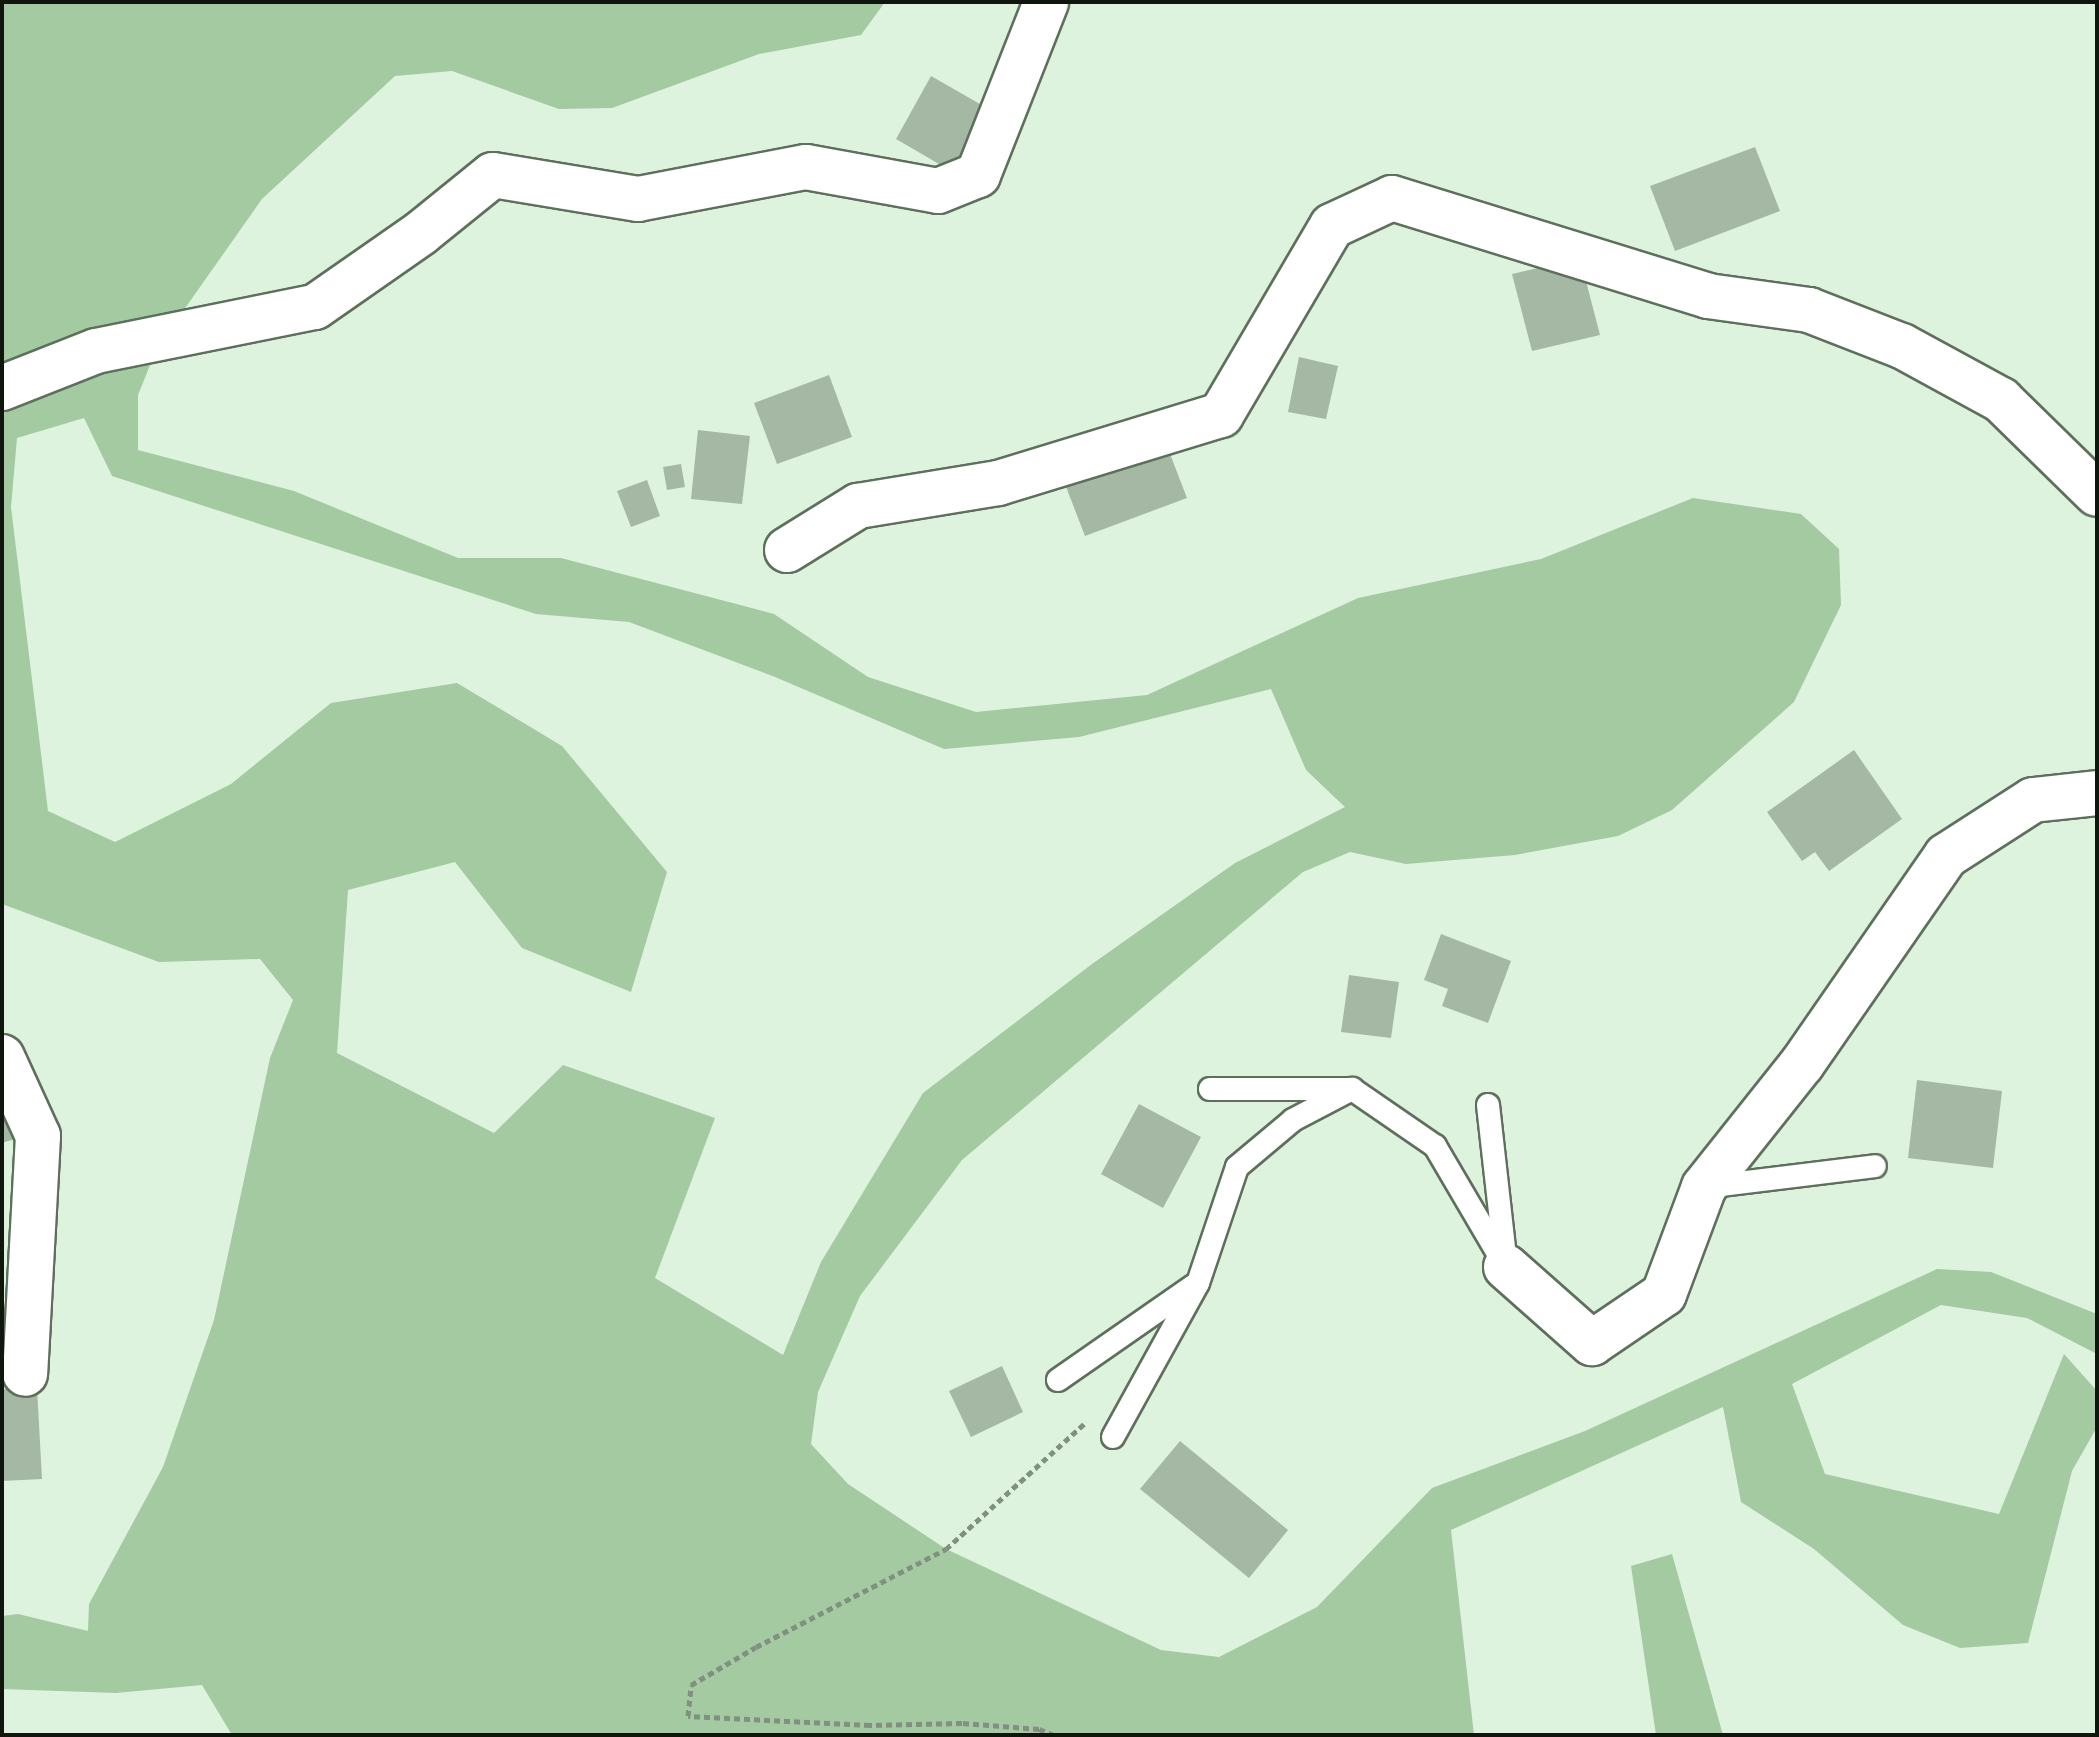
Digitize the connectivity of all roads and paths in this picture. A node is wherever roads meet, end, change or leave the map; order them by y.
1 (1046, 2) edge
2 (2, 388) edge
3 (2097, 494) edge
4 (787, 550) dead end
5 (2097, 793) edge
6 (2, 1057) edge
7 (1210, 1089) dead end
8 (1352, 1089) junction
9 (1488, 1105) dead end
10 (1875, 1166) dead end
11 (1704, 1187) junction
12 (1506, 1267) junction
13 (1198, 1283) junction
14 (25, 1374) dead end
15 (1058, 1380) dead end
16 (1113, 1437) joint
17 (1054, 1735) edge

1 - 2 street
3 - 4 street
5 - 11 street
6 - 14 street
7 - 8 lane
8 - 12 lane
8 - 13 lane
9 - 12 lane
10 - 11 lane
11 - 12 street
13 - 15 lane
13 - 16 lane
16 - 17 path

